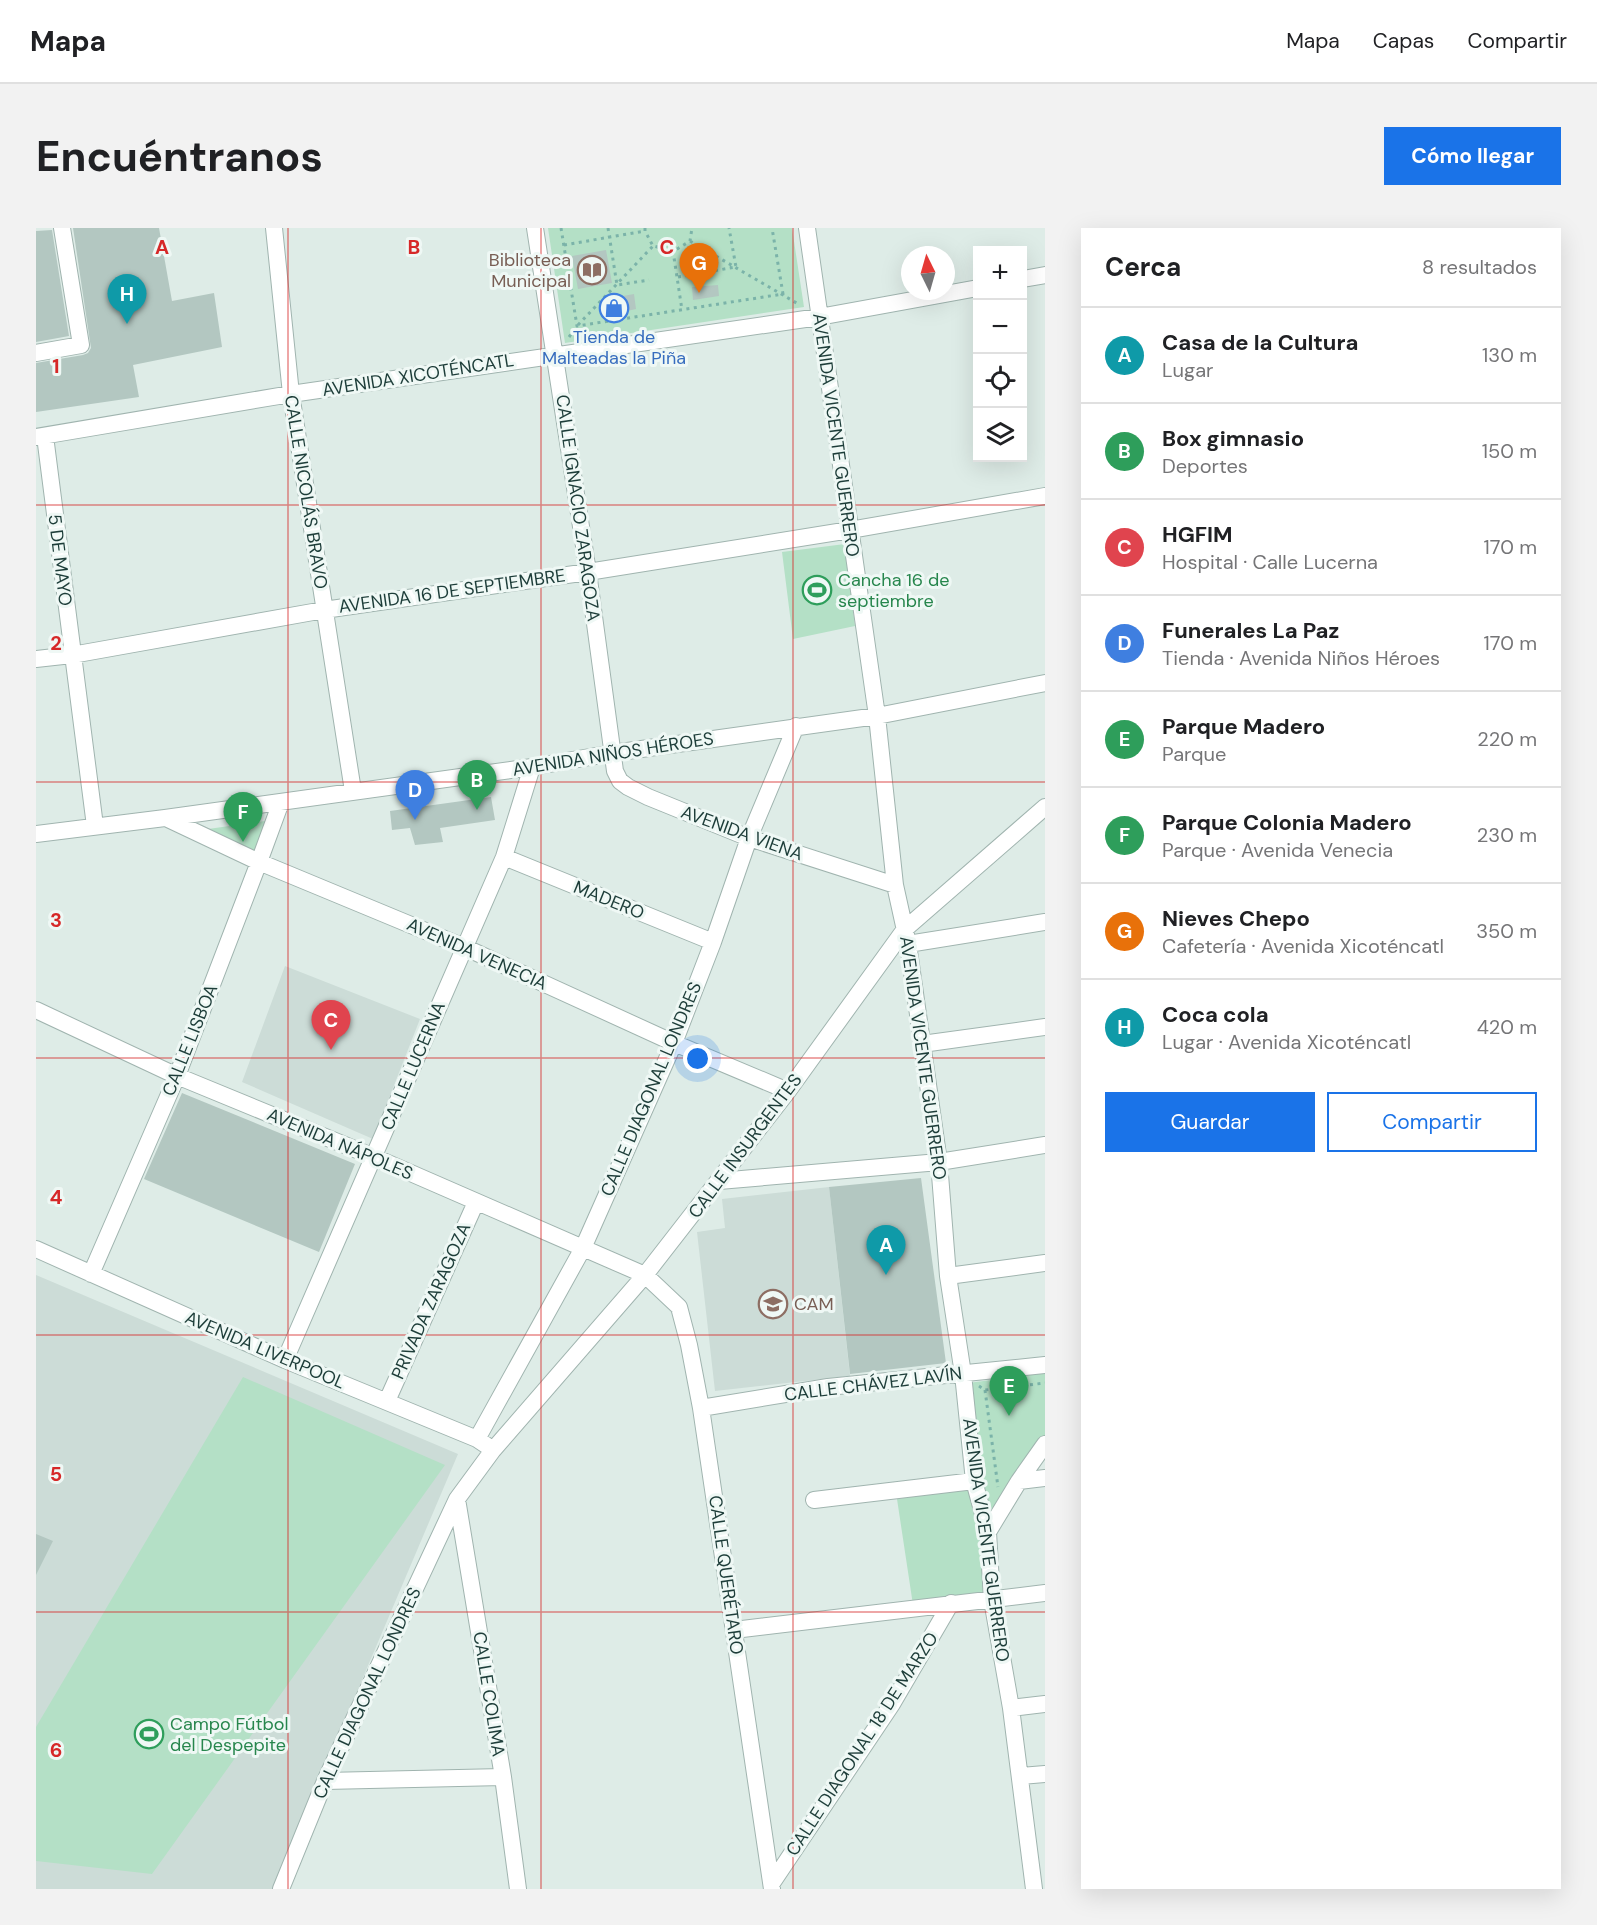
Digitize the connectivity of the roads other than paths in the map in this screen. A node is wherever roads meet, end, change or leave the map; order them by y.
1 (62, 228) edge
2 (274, 228) edge
3 (535, 228) edge
4 (807, 228) edge
5 (1045, 275) edge
6 (1027, 278) edge
7 (973, 289) edge
8 (819, 317) junction
9 (36, 353) edge
10 (555, 355) junction
11 (291, 394) junction
12 (40, 436) edge
13 (1045, 496) edge
14 (850, 530) junction
15 (588, 572) junction
16 (324, 610) junction
17 (72, 655) junction
18 (36, 659) edge
19 (1045, 683) edge
20 (877, 716) junction
21 (796, 726) junction
22 (613, 753) junction
23 (532, 768) junction
24 (353, 791) junction
25 (280, 802) junction
26 (1045, 807) edge
27 (165, 818) junction
28 (95, 826) junction
29 (36, 834) edge
30 (749, 838) junction
31 (504, 857) junction
32 (260, 862) junction
33 (895, 885) junction
34 (1045, 922) edge
35 (906, 936) junction
36 (713, 942) junction
37 (464, 947) junction
38 (36, 1010) edge
39 (1045, 1027) edge
40 (674, 1043) junction
41 (922, 1044) junction
42 (177, 1076) junction
43 (788, 1091) junction
44 (1045, 1145) edge
45 (374, 1157) junction
46 (939, 1162) junction
47 (719, 1181) junction
48 (476, 1202) junction
49 (583, 1248) junction
50 (36, 1249) edge
51 (1045, 1263) edge
52 (91, 1274) junction
53 (645, 1275) junction
54 (948, 1276) junction
55 (285, 1360) junction
56 (1045, 1365) edge
57 (963, 1374) junction
58 (387, 1401) junction
59 (701, 1408) junction
60 (477, 1439) junction
61 (1045, 1444) edge
62 (493, 1450) junction
63 (1045, 1478) edge
64 (1012, 1480) junction
65 (974, 1481) junction
66 (458, 1499) junction
67 (814, 1500) dead end
68 (988, 1532) junction
69 (1045, 1593) edge
70 (992, 1600) junction
71 (951, 1604) junction
72 (734, 1630) junction
73 (1045, 1704) edge
74 (1011, 1708) junction
75 (1045, 1774) edge
76 (1021, 1776) junction
77 (503, 1777) junction
78 (325, 1781) junction
79 (772, 1886) edge
80 (281, 1889) edge
81 (518, 1889) edge
82 (1034, 1889) edge

1 - 9 street
2 - 11 street, CALLE NICOLÁS BRAVO
3 - 10 street, CALLE IGNACIO ZARAGOZA
4 - 8 street, AVENIDA VICENTE GUERRERO
5 - 6 street
7 - 8 street, AVENIDA XICOTÉNCATL
8 - 10 street, AVENIDA XICOTÉNCATL
8 - 14 street, AVENIDA VICENTE GUERRERO
10 - 11 street, AVENIDA XICOTÉNCATL
10 - 15 street, CALLE IGNACIO ZARAGOZA
11 - 12 street, AVENIDA XICOTÉNCATL
11 - 16 street, CALLE NICOLÁS BRAVO
12 - 17 street, 5 DE MAYO
13 - 14 street, AVENIDA 16 DE SEPTIEMBRE
14 - 15 street, AVENIDA 16 DE SEPTIEMBRE
14 - 20 street, AVENIDA VICENTE GUERRERO
15 - 16 street, AVENIDA 16 DE SEPTIEMBRE
15 - 22 street, CALLE IGNACIO ZARAGOZA
16 - 17 street, AVENIDA 16 DE SEPTIEMBRE
16 - 24 street, CALLE NICOLÁS BRAVO
17 - 18 street, AVENIDA 16 DE SEPTIEMBRE
17 - 28 street, 5 DE MAYO
19 - 20 street, AVENIDA NIÑOS HÉROES
20 - 21 street, AVENIDA NIÑOS HÉROES
20 - 33 street, AVENIDA VICENTE GUERRERO
21 - 22 street, AVENIDA NIÑOS HÉROES
21 - 30 street, CALLE DIAGONAL LONDRES
22 - 23 street, AVENIDA NIÑOS HÉROES
22 - 30 street, AVENIDA VIENA
23 - 24 street, AVENIDA NIÑOS HÉROES
23 - 31 street, CALLE LUCERNA
24 - 25 street, AVENIDA NIÑOS HÉROES
25 - 27 street, AVENIDA NIÑOS HÉROES
25 - 32 street, CALLE LISBOA
26 - 35 street, CALLE INSURGENTES
27 - 28 street, AVENIDA NIÑOS HÉROES
27 - 32 street, AVENIDA VENECIA
28 - 29 street, AVENIDA NIÑOS HÉROES
30 - 33 street, AVENIDA VIENA
30 - 36 street, CALLE DIAGONAL LONDRES
31 - 36 street, MADERO
31 - 37 street, CALLE LUCERNA
32 - 37 street, AVENIDA VENECIA
32 - 42 street, CALLE LISBOA
33 - 35 street, AVENIDA VICENTE GUERRERO
34 - 35 street
35 - 41 street, AVENIDA VICENTE GUERRERO
35 - 43 street, CALLE INSURGENTES
36 - 40 street, CALLE DIAGONAL LONDRES
37 - 40 street, AVENIDA VENECIA
37 - 45 street, CALLE LUCERNA
38 - 42 street, AVENIDA NÁPOLES
39 - 41 street
40 - 43 street, AVENIDA VENECIA
40 - 49 street, CALLE DIAGONAL LONDRES
41 - 46 street, AVENIDA VICENTE GUERRERO
42 - 45 street, AVENIDA NÁPOLES
42 - 52 street, CALLE LISBOA
43 - 47 street, CALLE INSURGENTES
44 - 46 street
45 - 48 street, AVENIDA NÁPOLES
45 - 55 street, CALLE LUCERNA
46 - 47 street
46 - 54 street, AVENIDA VICENTE GUERRERO
47 - 53 street, CALLE INSURGENTES
48 - 49 street, AVENIDA NÁPOLES
48 - 58 street, PRIVADA ZARAGOZA
49 - 53 street, AVENIDA NÁPOLES
49 - 60 street, CALLE DIAGONAL LONDRES
50 - 52 street, AVENIDA LIVERPOOL
51 - 54 street
52 - 55 street, AVENIDA LIVERPOOL
53 - 59 street, CALLE QUERÉTARO
53 - 62 street, CALLE INSURGENTES
54 - 57 street, AVENIDA VICENTE GUERRERO
55 - 58 street, AVENIDA LIVERPOOL
56 - 57 street, CALLE CHÁVEZ LAVÍN
57 - 59 street, CALLE CHÁVEZ LAVÍN
57 - 65 street, AVENIDA VICENTE GUERRERO
58 - 60 street, AVENIDA LIVERPOOL
59 - 72 street, CALLE QUERÉTARO
60 - 62 street, AVENIDA LIVERPOOL
61 - 64 street
62 - 66 street, CALLE INSURGENTES
63 - 64 street
64 - 68 street
65 - 67 street
65 - 68 street, AVENIDA VICENTE GUERRERO
66 - 77 street, CALLE COLIMA
66 - 78 street, CALLE DIAGONAL LONDRES
68 - 70 street, AVENIDA VICENTE GUERRERO
69 - 70 street
70 - 71 street
70 - 74 street, AVENIDA VICENTE GUERRERO
71 - 72 street
71 - 79 street, CALLE DIAGONAL 18 DE MARZO
72 - 79 street, CALLE QUERÉTARO
73 - 74 street
74 - 76 street, AVENIDA VICENTE GUERRERO
75 - 76 street
76 - 82 street, AVENIDA VICENTE GUERRERO
77 - 78 street
77 - 81 street, CALLE COLIMA
78 - 80 street, CALLE DIAGONAL LONDRES

